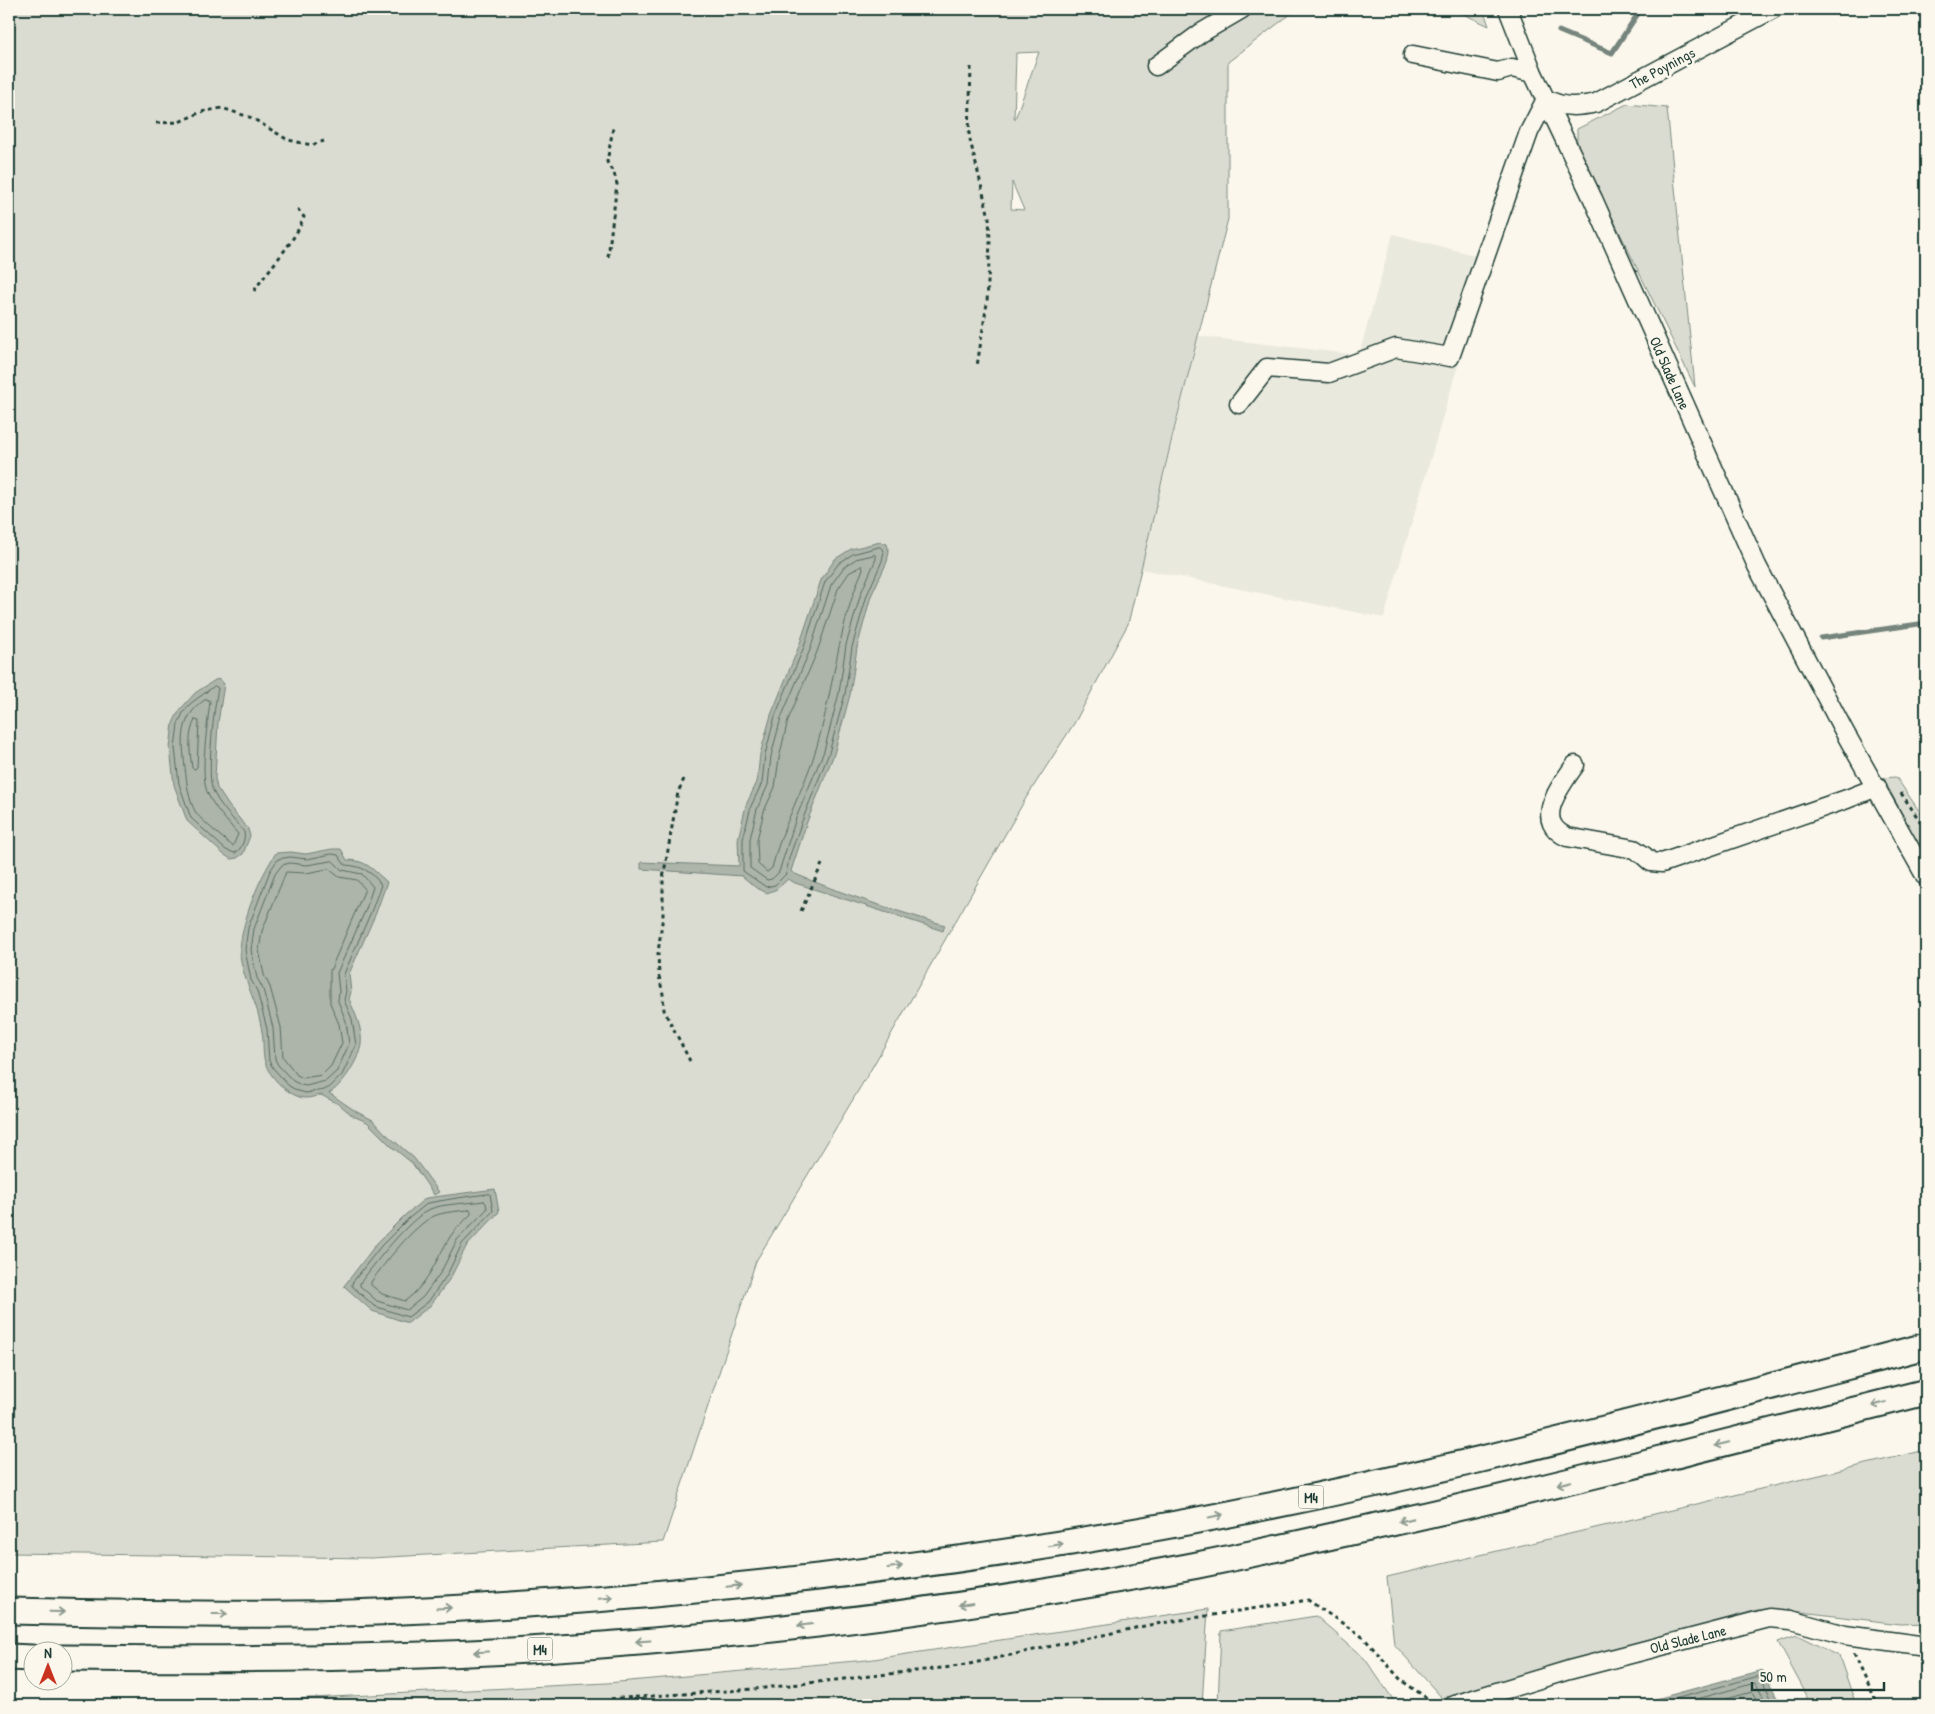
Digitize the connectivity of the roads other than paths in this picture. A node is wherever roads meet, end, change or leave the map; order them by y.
1 (1242, 9) edge
2 (1508, 9) edge
3 (1773, 9) edge
4 (1413, 55) dead end
5 (1156, 66) dead end
6 (1533, 73) junction
7 (1546, 99) junction
8 (1239, 404) dead end
9 (1575, 765) dead end
10 (1877, 787) junction
11 (1926, 878) edge
12 (1926, 1346) edge
13 (1926, 1392) edge
14 (9, 1611) edge
15 (1926, 1646) edge
16 (9, 1657) edge
17 (22, 1658) edge
18 (72, 1658) edge
19 (1454, 1705) edge

1 - 5 street
2 - 6 street, Old Slade Lane
3 - 7 street, The Poynings
4 - 6 street
6 - 7 street, Old Slade Lane
7 - 8 street
7 - 10 street, Old Slade Lane
9 - 10 street
10 - 11 street, Old Slade Lane
14 -> 12 highway, M4
13 -> 18 highway, M4
15 - 19 street, Old Slade Lane
16 - 17 highway

